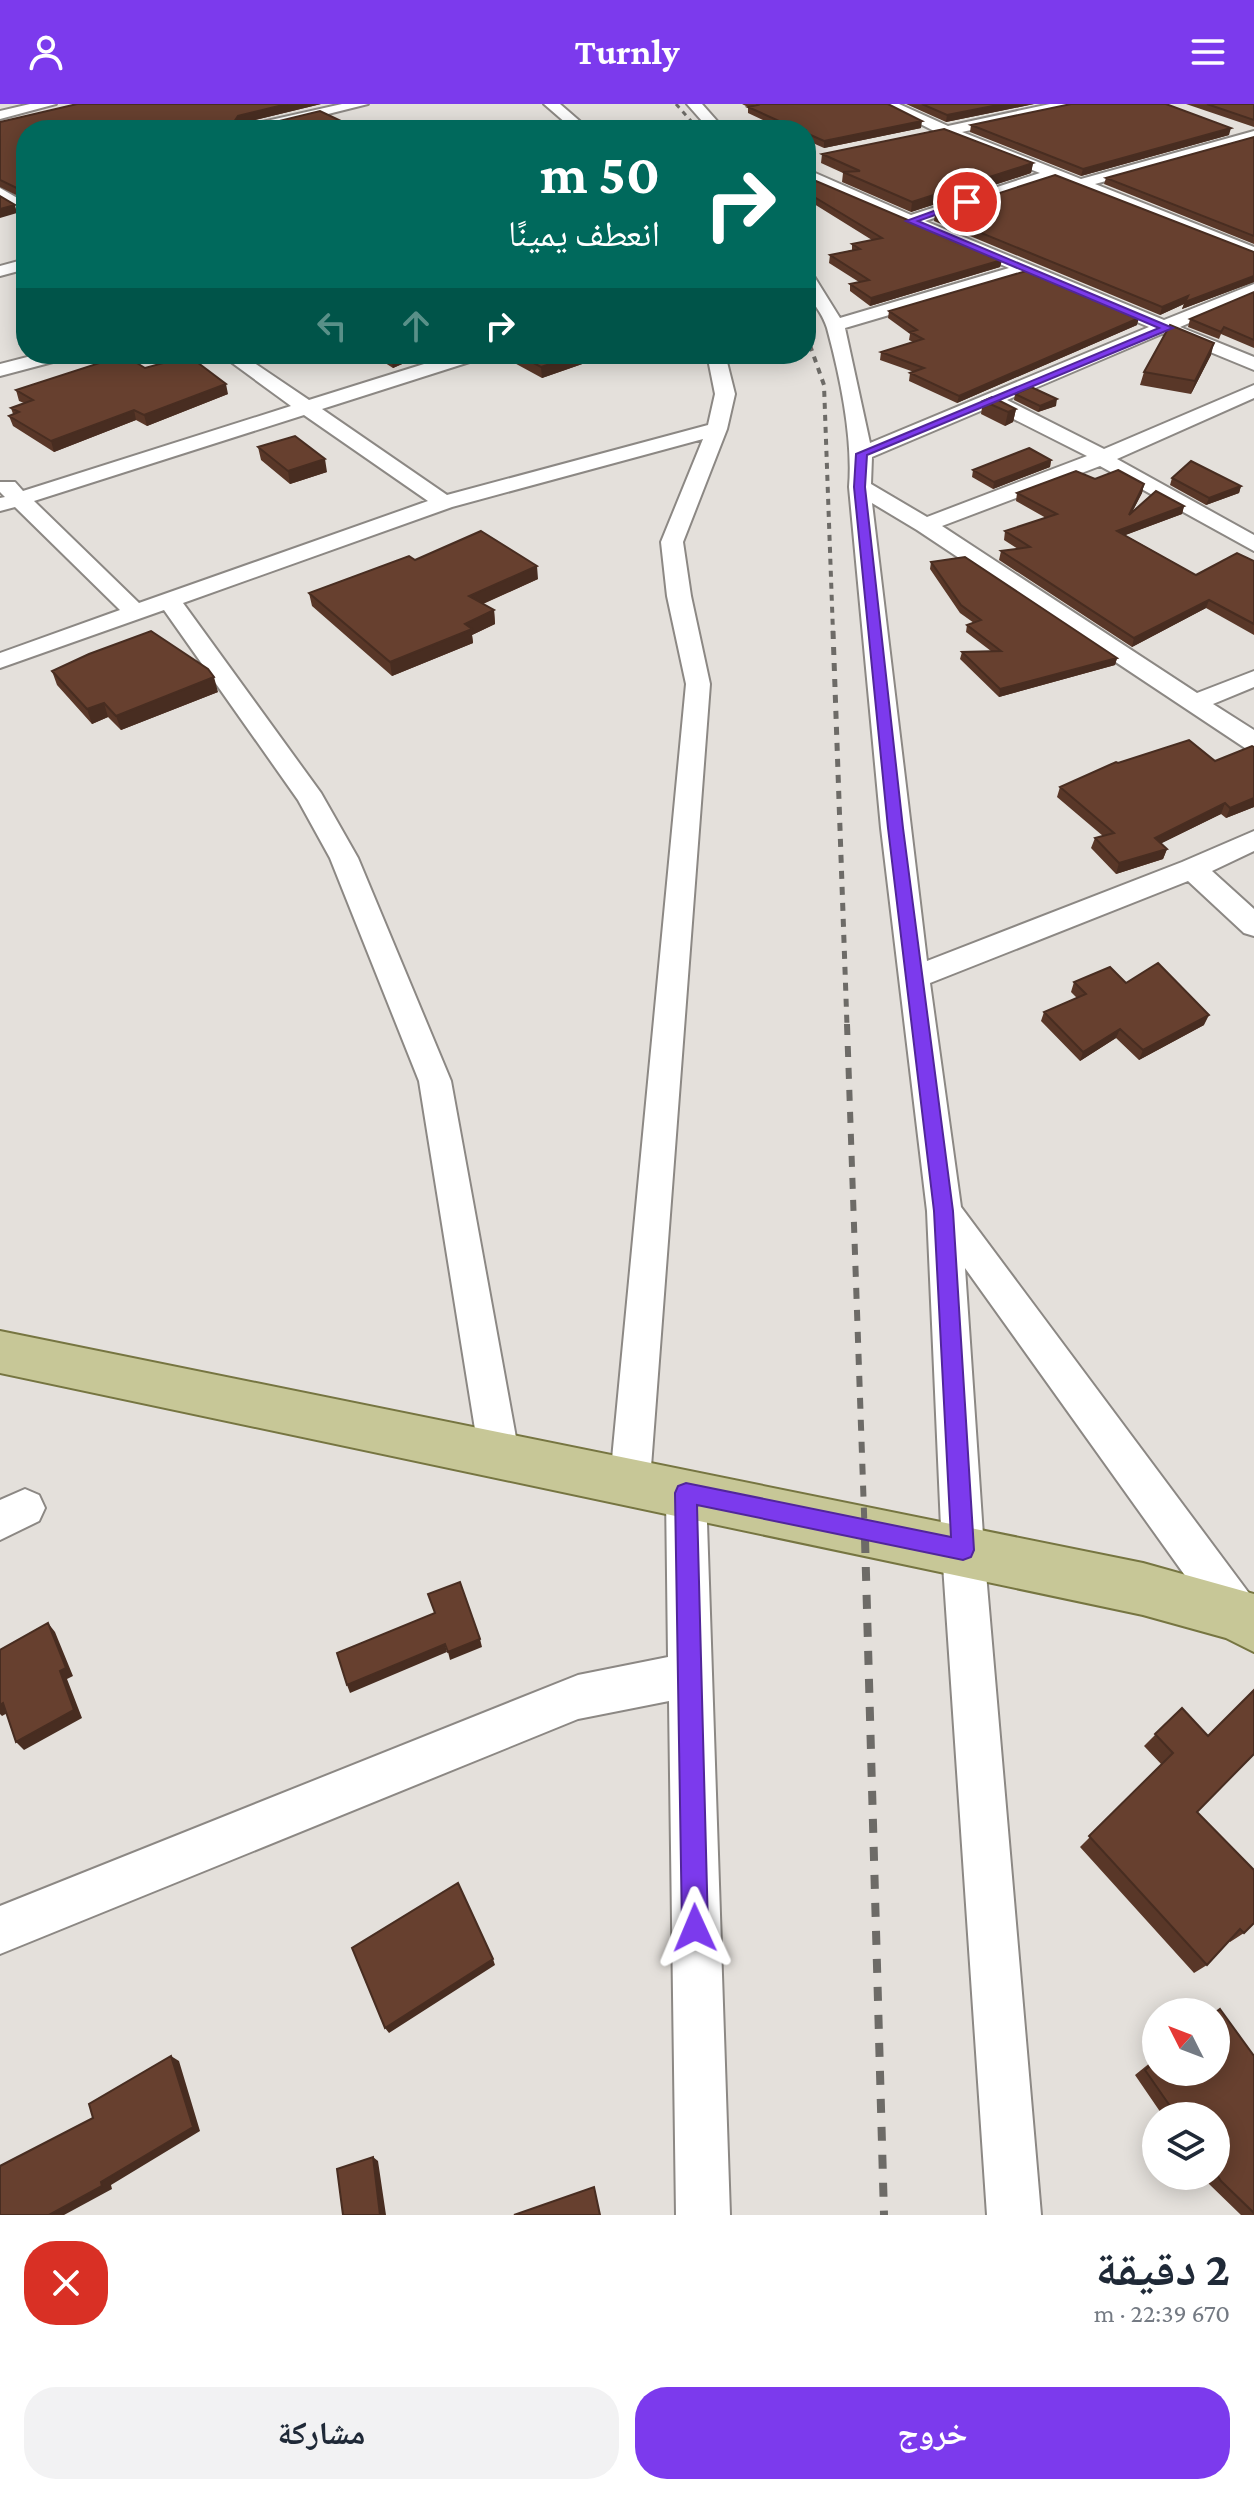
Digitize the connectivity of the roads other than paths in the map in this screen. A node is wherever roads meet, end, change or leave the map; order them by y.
1 (49, 104) edge
2 (309, 104) edge
3 (361, 104) edge
4 (551, 104) edge
5 (694, 104) edge
6 (888, 104) edge
7 (1069, 104) edge
8 (325, 112) junction
9 (0, 115) edge
10 (289, 120) edge
11 (342, 120) edge
12 (571, 120) edge
13 (709, 120) edge
14 (1223, 125) edge
15 (947, 131) junction
16 (1254, 135) edge
17 (915, 137) edge
18 (1054, 174) junction
19 (816, 179) edge
20 (1082, 183) junction
21 (910, 221) junction
22 (1254, 253) edge
23 (1026, 269) junction
24 (1254, 289) edge
25 (816, 294) edge
26 (835, 325) junction
27 (1168, 328) junction
28 (23, 364) edge
29 (244, 364) edge
30 (444, 364) edge
31 (718, 364) edge
32 (1254, 364) edge
33 (0, 370) edge
34 (1254, 391) edge
35 (993, 401) junction
36 (308, 408) junction
37 (717, 429) junction
38 (862, 454) junction
39 (1102, 457) junction
40 (0, 481) edge
41 (860, 487) junction
42 (10, 502) edge
43 (444, 502) junction
44 (925, 525) junction
45 (1254, 544) edge
46 (170, 602) junction
47 (136, 613) junction
48 (0, 661) edge
49 (1254, 678) edge
50 (1194, 703) junction
51 (1254, 742) edge
52 (1254, 840) edge
53 (1192, 869) junction
54 (1254, 926) edge
55 (914, 978) junction
56 (944, 1211) junction
57 (0, 1352) edge
58 (499, 1454) junction
59 (630, 1480) junction
60 (686, 1493) junction
61 (963, 1550) junction
62 (1247, 1620) edge
63 (688, 1675) junction
64 (0, 1930) edge
65 (703, 2215) edge
66 (1014, 2215) edge

1 - 9 street
2 - 8 street
3 - 8 street
4 - 12 street
5 - 13 street
6 - 15 street
7 - 15 street
8 - 10 street
8 - 11 street
14 - 16 street
15 - 17 street
15 - 18 street
16 - 20 street
18 - 20 street
18 - 21 street
19 - 21 street
20 - 22 street
21 - 23 street
23 - 26 street
23 - 27 street
24 - 27 street
25 - 26 street
26 - 38 street
27 - 32 street
27 - 35 street
28 - 33 street
29 - 36 street
30 - 36 street
31 - 37 street
34 - 39 street
35 - 38 street
35 - 39 street
36 - 42 street
36 - 43 street
37 - 43 street
37 - 59 street
38 - 41 street
39 - 44 street
39 - 45 street
40 - 42 street
41 - 44 street
41 - 55 street
42 - 47 street
43 - 46 street
44 - 50 street
46 - 47 street
46 - 58 street
47 - 48 street
49 - 50 street
50 - 51 street
52 - 53 street
53 - 54 street
53 - 55 street
55 - 56 street
56 - 61 street
56 - 62 street
57 - 58 main road
58 - 59 main road
59 - 60 main road
60 - 61 main road
60 - 63 street
61 - 62 main road
61 - 66 street
63 - 64 street
63 - 65 street

